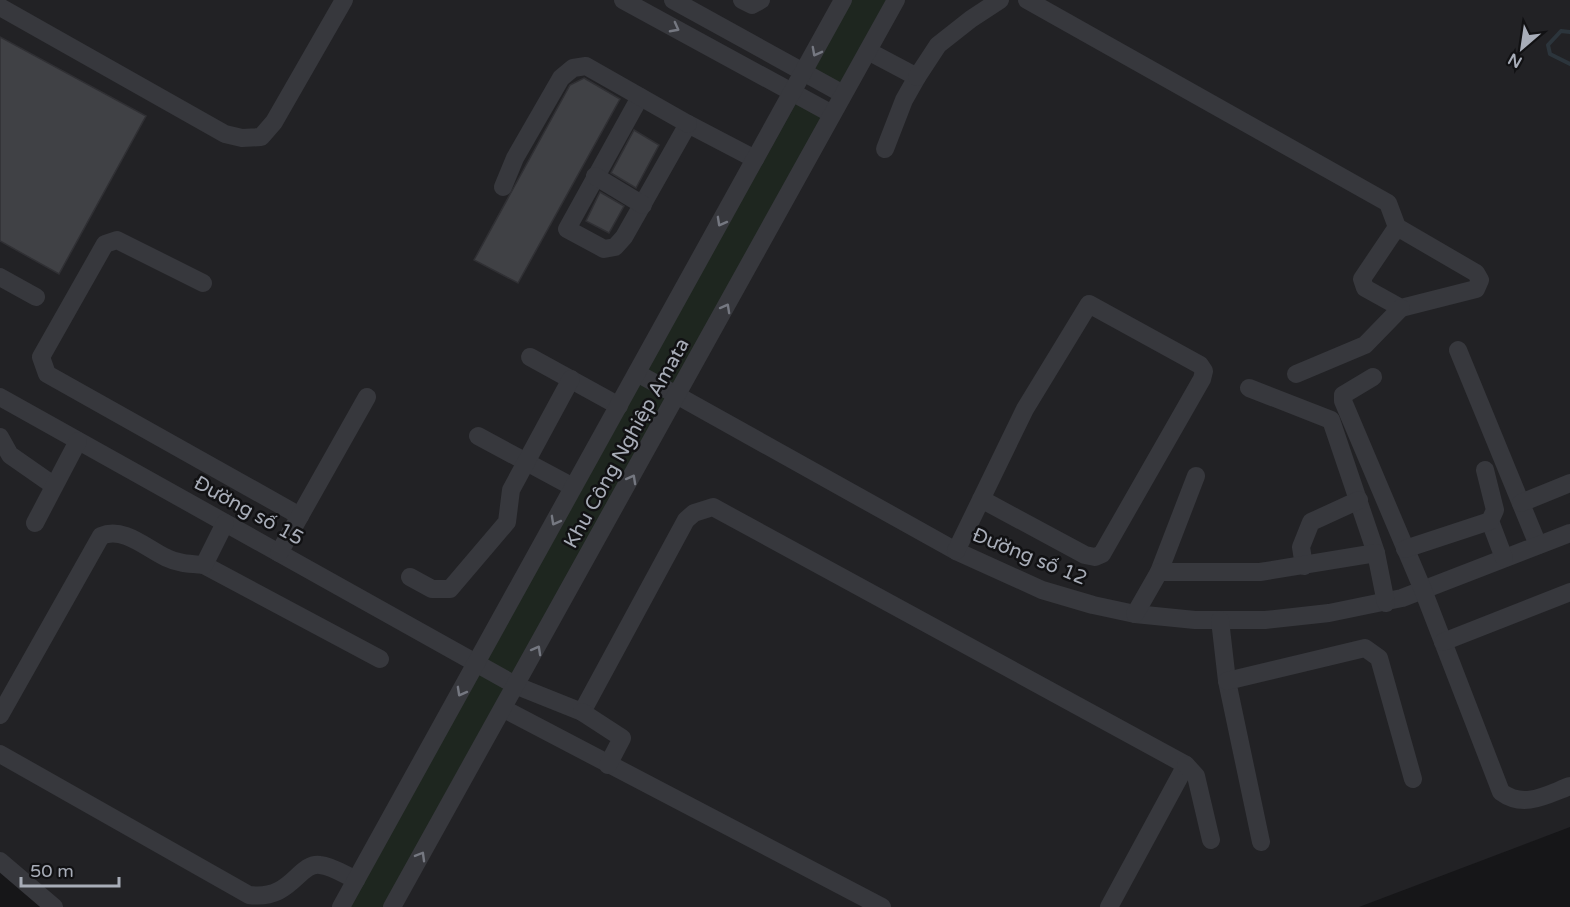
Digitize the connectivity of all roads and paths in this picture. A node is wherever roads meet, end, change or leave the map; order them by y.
1 (344, 0) edge
2 (623, 0) edge
3 (673, 0) edge
4 (742, 0) edge
5 (761, 0) edge
6 (843, 0) edge
7 (896, 0) edge
8 (1000, 0) edge
9 (1027, 0) edge
10 (0, 7) edge
11 (868, 51) junction
12 (804, 74) junction
13 (917, 77) junction
14 (794, 92) junction
15 (843, 94) junction
16 (640, 97) junction
17 (832, 114) junction
18 (688, 124) junction
19 (885, 149) dead end
20 (755, 159) junction
21 (595, 176) junction
22 (503, 187) dead end
23 (643, 205) junction
24 (1397, 227) junction
25 (0, 278) edge
26 (203, 284) dead end
27 (36, 297) dead end
28 (1401, 309) junction
29 (1458, 350) dead end
30 (530, 357) dead end
31 (637, 373) junction
32 (1296, 374) dead end
33 (1373, 377) dead end
34 (571, 379) junction
35 (1249, 388) dead end
36 (0, 397) edge
37 (367, 397) dead end
38 (678, 397) junction
39 (619, 406) junction
40 (478, 436) dead end
41 (0, 437) edge
42 (78, 441) junction
43 (525, 461) junction
44 (1485, 470) dead end
45 (1196, 476) dead end
46 (1570, 483) edge
47 (54, 485) junction
48 (573, 487) junction
49 (981, 499) junction
50 (1359, 500) junction
51 (1521, 503) junction
52 (300, 516) junction
53 (1490, 521) junction
54 (34, 523) dead end
55 (225, 523) junction
56 (1570, 533) edge
57 (1538, 545) junction
58 (1405, 549) junction
59 (956, 550) junction
60 (279, 553) junction
61 (1376, 553) junction
62 (1504, 558) junction
63 (204, 565) junction
64 (1304, 566) junction
65 (1159, 572) junction
66 (410, 577) dead end
67 (1423, 590) junction
68 (1570, 592) edge
69 (1386, 603) junction
70 (1136, 614) junction
71 (1220, 620) junction
72 (1443, 642) junction
73 (380, 659) dead end
74 (477, 663) junction
75 (1227, 681) junction
76 (517, 686) junction
77 (504, 709) junction
78 (582, 712) junction
79 (0, 715) edge
80 (0, 754) edge
81 (608, 765) junction
82 (1186, 765) junction
83 (1413, 779) dead end
84 (1570, 786) edge
85 (1211, 840) dead end
86 (1261, 842) dead end
87 (0, 861) edge
88 (356, 880) junction
89 (54, 907) edge
90 (341, 907) edge
91 (392, 907) edge
92 (882, 907) edge
93 (1109, 907) edge

1 - 10 street
2 -> 14 street
3 - 12 street
4 - 5 street
6 -> 12 street, Khu Công Nghiệp Amata
7 - 11 street, Khu Công Nghiệp Amata
8 - 13 street
9 - 24 street
11 - 13 street
11 - 15 street, Khu Công Nghiệp Amata
12 - 14 street, Khu Công Nghiệp Amata
12 - 15 street
13 - 19 street
14 - 17 street
14 - 20 street, Khu Công Nghiệp Amata
15 - 17 street, Khu Công Nghiệp Amata
16 - 18 street
16 - 21 street
16 - 22 street
38 -> 17 street, Khu Công Nghiệp Amata
18 - 20 street
18 - 23 street
20 -> 31 street, Khu Công Nghiệp Amata
21 - 23 street
21 - 23 street
24 - 28 street
24 - 28 street
25 - 27 street
26 - 52 street
28 - 32 street
29 - 51 street
30 - 34 street
31 - 38 street, Đường số 12
31 - 39 street, Khu Công Nghiệp Amata
33 - 58 street
34 - 39 street
34 - 43 street
35 - 50 street
36 - 42 street, Đường số 15
37 - 52 street
38 - 59 street, Đường số 12
76 -> 38 street, Khu Công Nghiệp Amata
39 - 48 street, Khu Công Nghiệp Amata
40 - 43 street
41 - 47 street
42 - 47 street
42 - 55 street, Đường số 15
43 - 48 street
43 - 66 street
44 - 53 street
45 - 65 street
46 - 51 street
47 - 54 street
48 -> 74 street, Khu Công Nghiệp Amata
49 - 49 street
49 - 59 street
50 - 61 street
50 - 64 street
51 - 57 street
52 - 60 street
53 - 58 street
53 - 62 street
55 - 60 street, Đường số 15
55 - 63 street
56 - 57 street, Đường số 12
57 - 62 street, Đường số 12
58 - 67 street
59 - 70 street, Đường số 12
60 - 74 street, Đường số 15
61 - 64 street
61 - 69 street
62 - 67 street, Đường số 12
63 - 73 street
63 - 79 street
64 - 65 street
65 - 70 street
67 - 69 street, Đường số 12
67 - 72 street
68 - 72 street
69 - 71 street, Đường số 12
70 - 71 street, Đường số 12
71 - 75 street
72 - 84 street
74 - 76 street, Đường số 15
74 -> 88 street, Khu Công Nghiệp Amata
75 - 83 street
75 - 86 street
76 - 77 street, Khu Công Nghiệp Amata
76 - 78 street, Đường số 15
77 - 81 street
91 -> 77 street, Khu Công Nghiệp Amata
78 - 81 street, Đường số 15
78 - 82 street
80 - 88 street
81 - 92 street
82 - 85 street
82 - 93 street
87 - 89 street
88 - 90 street, Khu Công Nghiệp Amata

